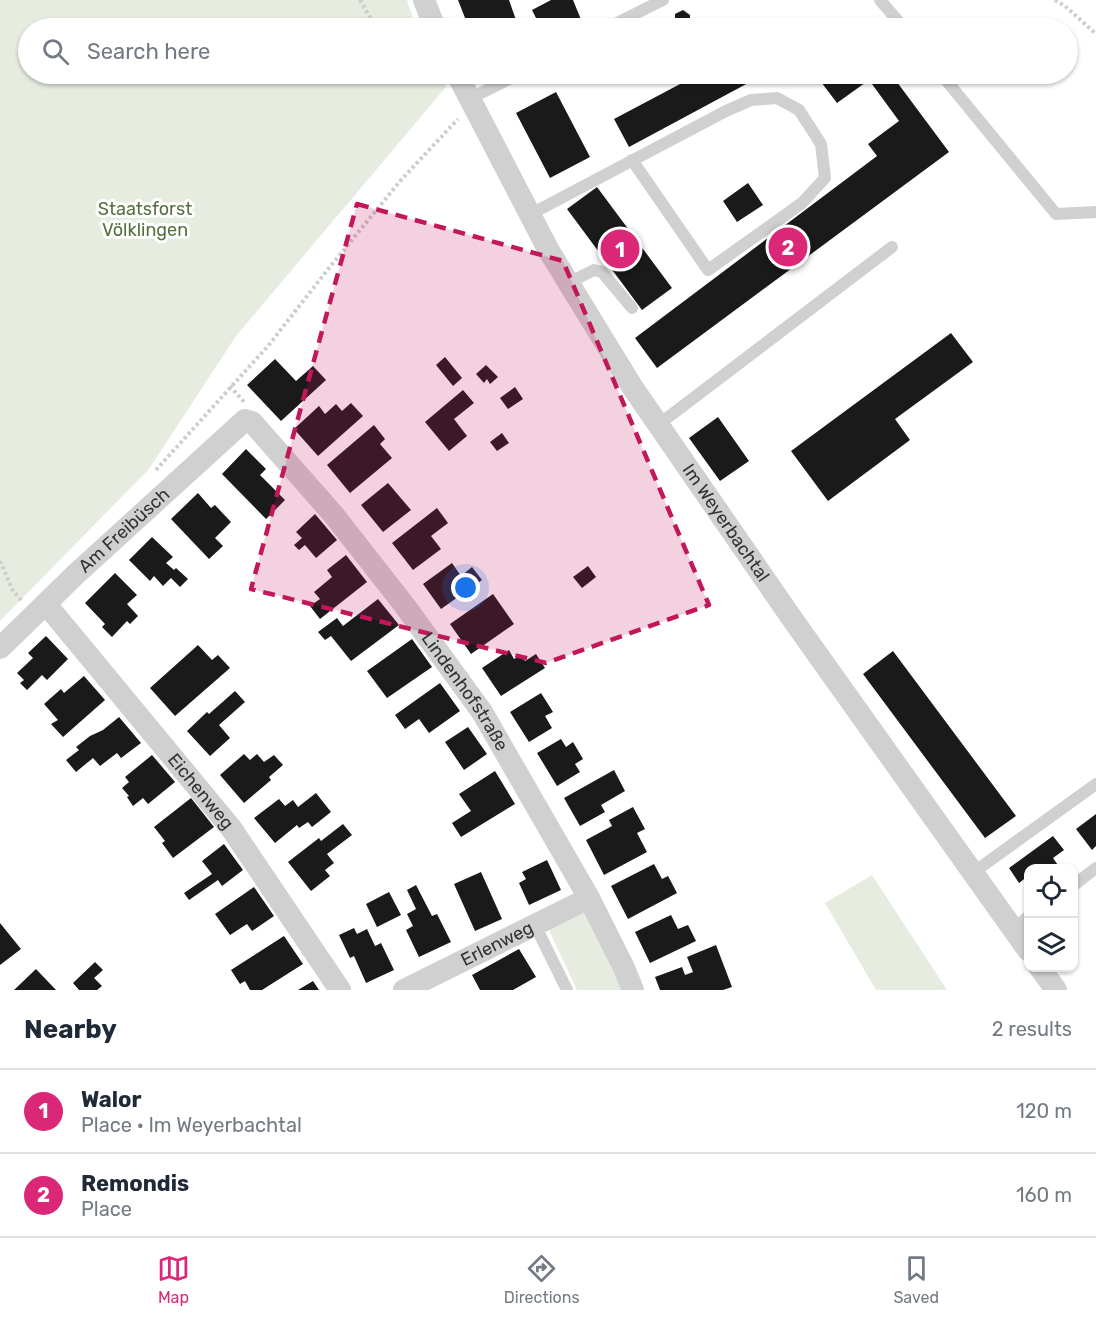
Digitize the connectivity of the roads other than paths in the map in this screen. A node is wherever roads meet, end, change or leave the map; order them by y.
1 (424, 0) edge
2 (663, 0) edge
3 (880, 0) edge
4 (431, 18) edge
5 (627, 18) edge
6 (895, 18) edge
7 (462, 84) edge
8 (499, 84) edge
9 (949, 84) edge
10 (469, 99) junction
11 (632, 160) junction
12 (1096, 212) edge
13 (529, 215) junction
14 (892, 247) dead end
15 (568, 283) junction
16 (632, 308) dead end
17 (250, 414) joint
18 (658, 425) junction
19 (40, 609) junction
20 (0, 648) edge
21 (1096, 784) edge
22 (1096, 868) edge
23 (974, 872) junction
24 (1078, 882) edge
25 (589, 898) junction
26 (1021, 923) edge
27 (535, 925) junction
28 (1043, 972) edge
29 (340, 990) edge
30 (404, 990) edge
31 (567, 990) edge
32 (633, 990) edge
33 (1056, 990) edge

1 - 4 street
2 - 5 lane
3 - 6 lane
7 - 10 street, Im Weyerbachtal
8 - 10 lane
9 - 12 lane
10 - 13 street, Im Weyerbachtal
11 - 11 lane
11 - 13 lane
13 - 15 street, Im Weyerbachtal
14 - 18 lane
15 - 16 lane
15 - 18 street, Im Weyerbachtal
17 - 19 street, Am Freibüsch
17 - 25 street, Lindenhofstraße
18 - 23 street, Im Weyerbachtal
19 - 20 street, Am Freibüsch
19 - 29 street, Eichenweg
21 - 23 lane
22 - 24 lane
23 - 26 street, Im Weyerbachtal
25 - 27 street, Erlenweg
25 - 32 street, Lindenhofstraße
27 - 30 street, Erlenweg
27 - 31 lane
28 - 33 street

